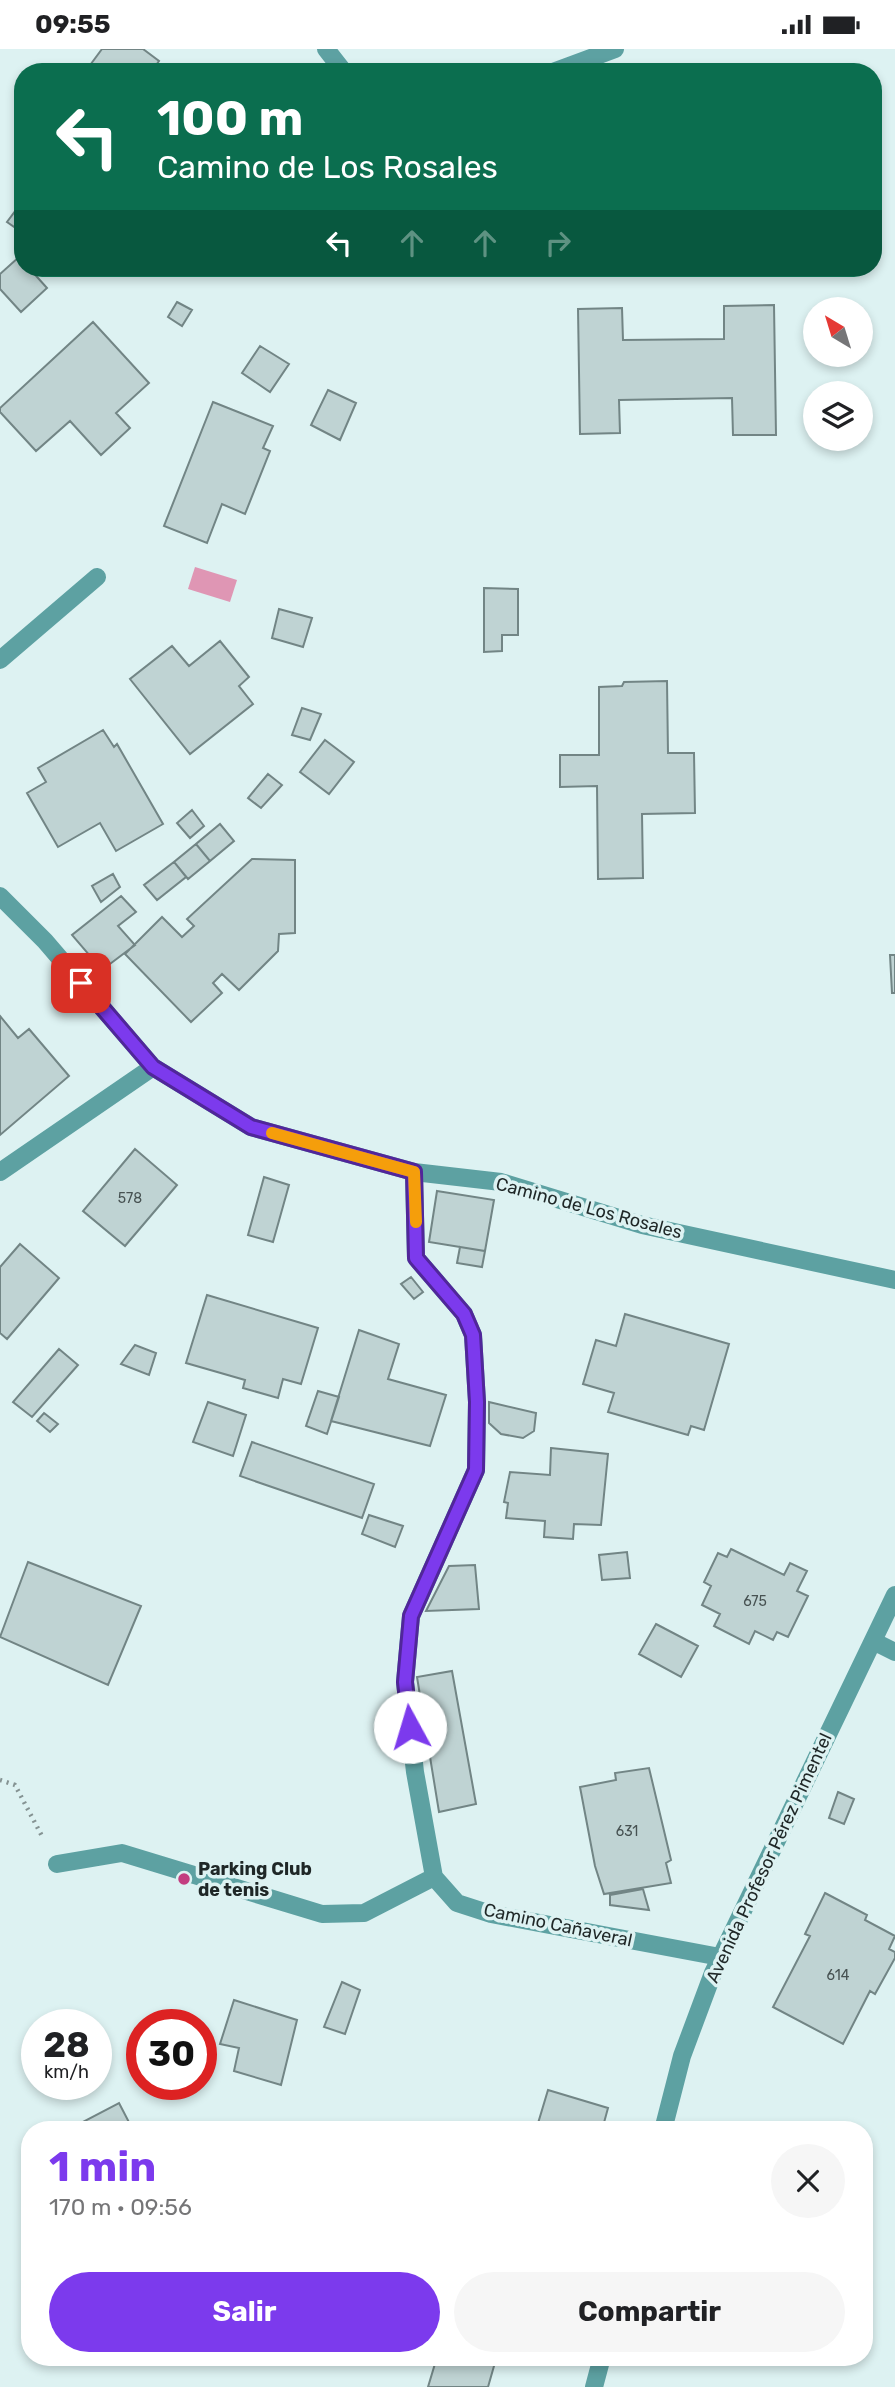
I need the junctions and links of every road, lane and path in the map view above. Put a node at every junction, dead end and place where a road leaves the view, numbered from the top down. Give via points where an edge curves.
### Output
1 (326, 49) edge
2 (615, 49) edge
3 (337, 63) edge
4 (577, 63) edge
5 (97, 577) dead end
6 (0, 660) edge
7 (0, 896) edge
8 (153, 1067) junction
9 (0, 1172) edge
10 (414, 1172) junction
11 (895, 1280) edge
12 (895, 1595) edge
13 (873, 1641) junction
14 (895, 1652) edge
15 (0, 1780) edge
16 (57, 1864) joint
17 (434, 1877) junction
18 (720, 1957) junction
19 (665, 2121) edge
20 (600, 2366) edge
21 (594, 2387) edge

1 - 3 street
2 - 4 street
5 - 6 street
7 - 8 street, Camino de Los Rosales via 45,941
8 - 9 street
8 - 10 street, Camino de Los Rosales via 251,1127
10 - 11 street, Camino de Los Rosales via 501,1182 642,1225
10 - 17 street via 416,1258 464,1314 473,1335 477,1402 476,1470 411,1616 405,1682
12 - 13 street, Avenida Profesor Pérez Pimentel
13 - 14 street
13 - 18 street, Avenida Profesor Pérez Pimentel
15 - 16 path via 15,1784
16 - 17 street via 122,1853 322,1914 364,1913
17 - 18 street, Camino Cañaveral via 457,1903 491,1914
18 - 19 street, Avenida Profesor Pérez Pimentel via 681,2056
20 - 21 street

